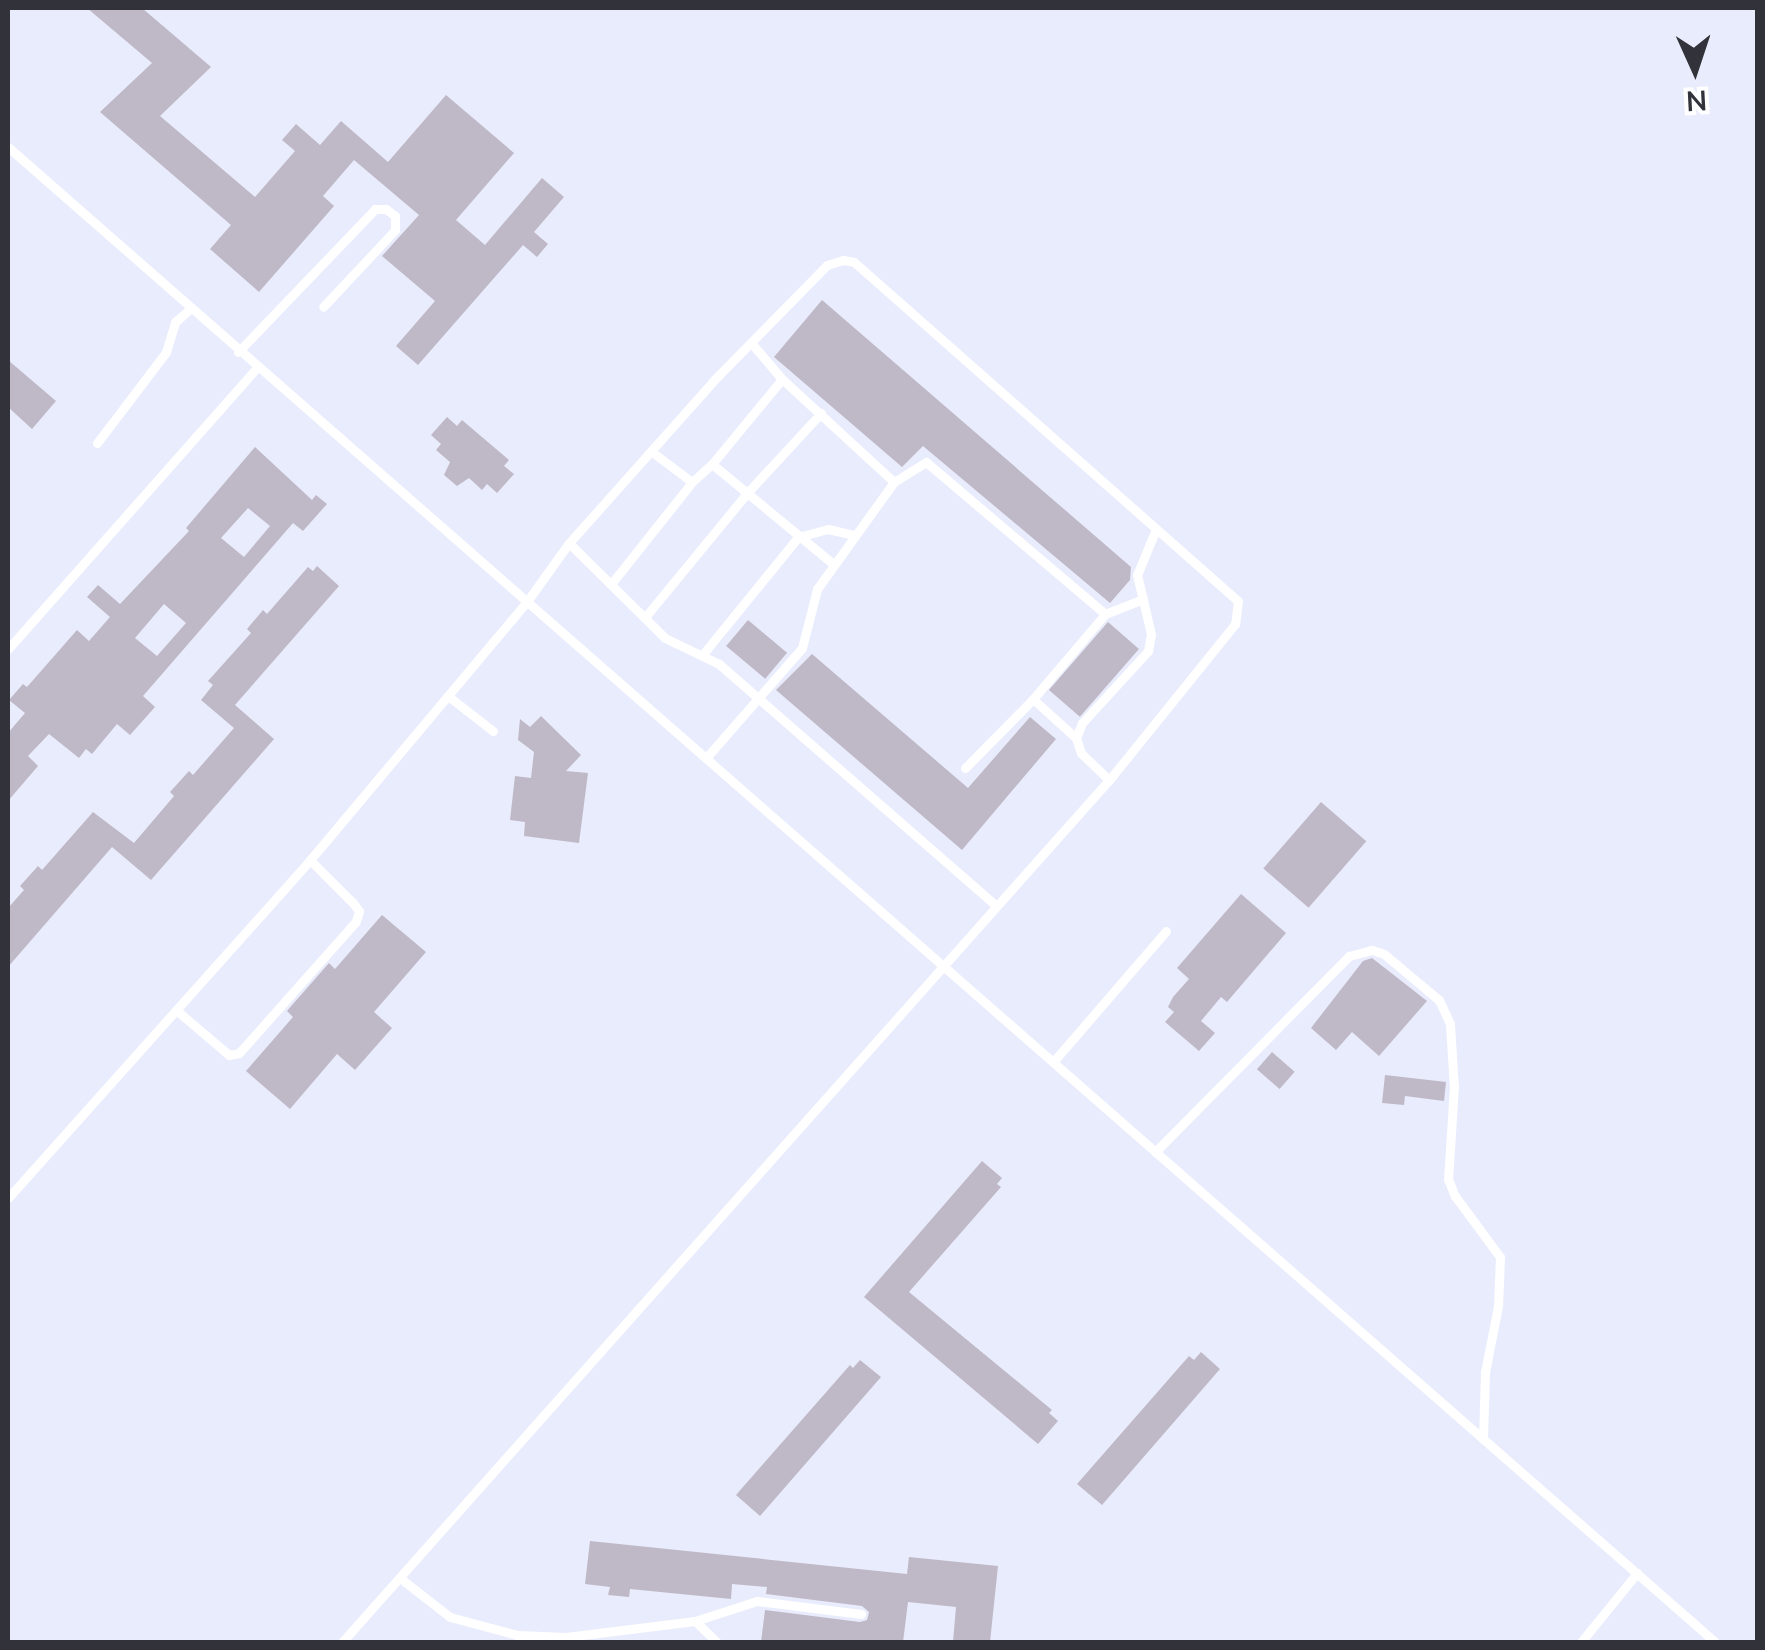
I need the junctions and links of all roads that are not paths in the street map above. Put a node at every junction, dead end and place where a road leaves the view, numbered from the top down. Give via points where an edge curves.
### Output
1 (8, 148) edge
2 (324, 307) dead end
3 (190, 309) junction
4 (753, 345) junction
5 (238, 352) junction
6 (257, 368) junction
7 (782, 379) junction
8 (821, 412) junction
9 (98, 442) dead end
10 (652, 452) junction
11 (712, 464) junction
12 (692, 482) junction
13 (894, 482) junction
14 (746, 493) junction
15 (1156, 530) junction
16 (854, 535) junction
17 (798, 536) junction
18 (569, 544) junction
19 (832, 563) junction
20 (612, 584) junction
21 (1143, 599) junction
22 (528, 600) junction
23 (1105, 614) junction
24 (646, 616) junction
25 (8, 649) edge
26 (703, 654) junction
27 (448, 696) junction
28 (758, 696) junction
29 (1033, 698) junction
30 (494, 731) dead end
31 (1076, 738) junction
32 (706, 758) junction
33 (966, 768) dead end
34 (1109, 780) junction
35 (310, 860) junction
36 (994, 904) junction
37 (1166, 931) dead end
38 (945, 964) junction
39 (176, 1010) junction
40 (1053, 1062) junction
41 (1155, 1152) junction
42 (8, 1198) edge
43 (1483, 1439) junction
44 (1636, 1574) junction
45 (400, 1578) junction
46 (861, 1614) dead end
47 (695, 1621) junction
48 (1588, 1634) junction
49 (352, 1638) edge
50 (342, 1642) edge
51 (717, 1642) edge
52 (1581, 1642) edge
53 (1599, 1642) edge
54 (1715, 1642) edge

1 - 3 lane
2 - 5 lane via 395,230 395,216 386,209 375,209
3 - 5 lane
3 - 9 lane
4 - 7 lane
4 - 10 lane
4 - 15 lane via 827,265 854,262
5 - 6 lane
6 - 22 lane
6 - 25 lane
7 - 8 lane
7 - 11 lane
8 - 13 lane
8 - 14 lane
10 - 12 lane
10 - 18 lane
11 - 12 lane
11 - 14 lane
12 - 20 lane
13 - 16 lane
13 - 23 lane via 926,462
14 - 17 lane
14 - 24 lane
15 - 21 lane via 1137,575
15 - 34 lane via 1227,588 1239,614
16 - 17 lane via 828,529
16 - 19 lane
17 - 19 lane
17 - 26 lane
18 - 20 lane
18 - 22 lane
19 - 28 lane via 817,589 802,648
20 - 24 lane
21 - 23 lane
21 - 31 lane via 1148,651
22 - 27 lane
22 - 32 lane
23 - 29 lane
24 - 26 lane via 665,638
26 - 28 lane
27 - 30 lane
27 - 35 lane
28 - 32 lane
28 - 36 lane
29 - 31 lane
29 - 33 lane
31 - 34 lane via 1081,753
32 - 38 lane
34 - 36 lane
35 - 39 lane
35 - 39 lane via 354,904 356,921 239,1053 229,1055
36 - 38 lane
37 - 40 lane
38 - 40 lane
38 - 45 lane
39 - 42 lane
40 - 41 lane
41 - 43 lane
41 - 43 lane via 1348,956 1384,954 1440,1000 1450,1024 1453,1071 1448,1180 1500,1257
43 - 44 lane
44 - 48 lane
44 - 54 lane
45 - 47 lane via 450,1617 517,1635 566,1637
45 - 49 lane
46 - 47 lane via 757,1601
47 - 51 lane
48 - 52 lane
48 - 53 lane
49 - 50 lane

